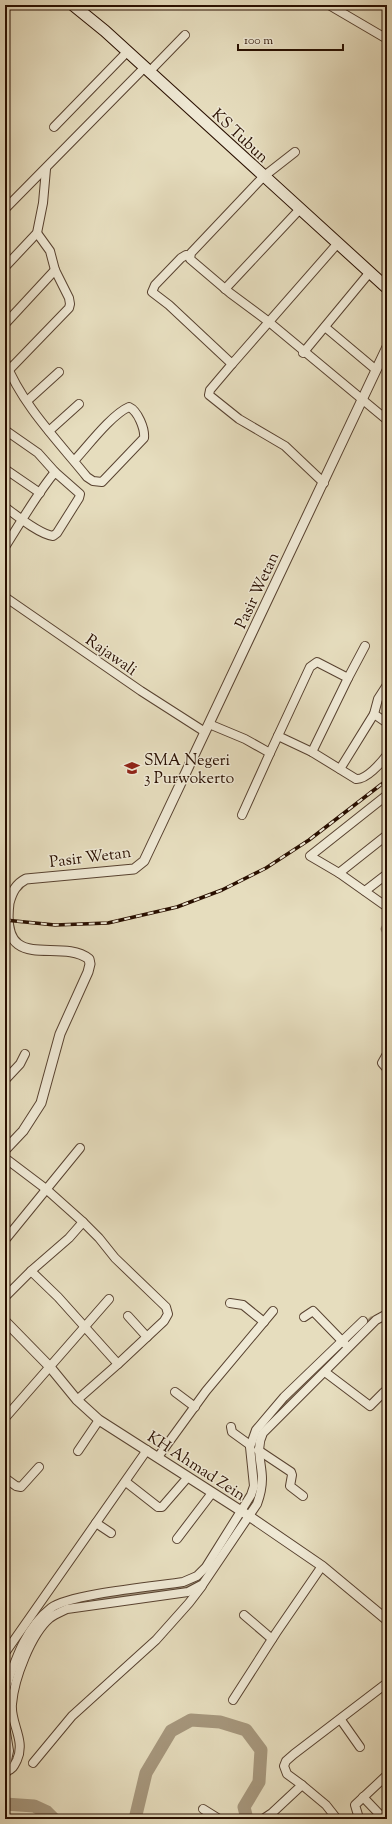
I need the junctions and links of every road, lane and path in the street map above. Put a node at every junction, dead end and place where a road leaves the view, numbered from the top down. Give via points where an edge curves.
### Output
1 (73, 5) edge
2 (330, 5) edge
3 (185, 35) dead end
4 (387, 40) edge
5 (127, 52) junction
6 (147, 70) junction
7 (54, 127) dead end
8 (295, 152) dead end
9 (46, 169) junction
10 (263, 177) junction
11 (5, 209) edge
12 (299, 210) junction
13 (37, 233) junction
14 (338, 243) junction
15 (190, 256) junction
16 (5, 267) edge
17 (55, 270) junction
18 (370, 272) junction
19 (387, 288) edge
20 (225, 289) junction
21 (269, 322) junction
22 (5, 324) edge
23 (325, 327) junction
24 (387, 347) edge
25 (303, 352) junction
26 (5, 361) edge
27 (232, 364) junction
28 (375, 369) junction
29 (8, 370) junction
30 (59, 372) dead end
31 (362, 400) junction
32 (27, 401) junction
33 (79, 404) dead end
34 (387, 420) edge
35 (5, 430) edge
36 (49, 431) junction
37 (74, 461) junction
38 (5, 469) edge
39 (55, 472) junction
40 (324, 482) junction
41 (40, 493) junction
42 (5, 507) edge
43 (23, 520) junction
44 (5, 547) edge
45 (5, 597) edge
46 (365, 646) dead end
47 (348, 678) junction
48 (387, 685) edge
49 (374, 714) junction
50 (387, 724) edge
51 (207, 728) junction
52 (278, 736) junction
53 (312, 752) junction
54 (270, 753) junction
55 (387, 755) edge
56 (340, 769) junction
57 (386, 799) edge
58 (242, 815) dead end
59 (387, 835) edge
60 (339, 873) junction
61 (387, 874) edge
62 (365, 891) junction
63 (387, 907) edge
64 (25, 1054) dead end
65 (387, 1054) edge
66 (387, 1069) edge
67 (5, 1080) edge
68 (80, 1148) dead end
69 (5, 1150) edge
70 (5, 1158) edge
71 (46, 1189) junction
72 (83, 1222) junction
73 (5, 1240) edge
74 (31, 1271) junction
75 (5, 1297) edge
76 (109, 1299) dead end
77 (230, 1303) dead end
78 (273, 1311) dead end
79 (387, 1314) edge
80 (128, 1316) dead end
81 (304, 1317) dead end
82 (363, 1321) dead end
83 (5, 1322) edge
84 (264, 1322) junction
85 (84, 1327) junction
86 (147, 1337) junction
87 (345, 1344) junction
88 (118, 1364) junction
89 (50, 1367) junction
90 (325, 1372) junction
91 (175, 1392) dead end
92 (384, 1392) dead end
93 (77, 1400) junction
94 (195, 1407) junction
95 (5, 1418) edge
96 (99, 1420) junction
97 (231, 1428) dead end
98 (250, 1445) junction
99 (147, 1450) junction
100 (258, 1450) junction
101 (78, 1452) dead end
102 (158, 1457) junction
103 (39, 1468) dead end
104 (188, 1477) junction
105 (5, 1478) edge
106 (126, 1482) junction
107 (212, 1493) junction
108 (303, 1496) dead end
109 (244, 1513) junction
110 (96, 1523) junction
111 (111, 1533) dead end
112 (231, 1535) junction
113 (177, 1539) dead end
114 (322, 1566) junction
115 (203, 1584) junction
116 (244, 1616) dead end
117 (387, 1620) edge
118 (31, 1638) junction
119 (272, 1639) junction
120 (5, 1653) edge
121 (18, 1661) junction
122 (387, 1684) edge
123 (5, 1690) edge
124 (232, 1700) dead end
125 (341, 1720) junction
126 (5, 1726) edge
127 (360, 1747) dead end
128 (33, 1763) dead end
129 (6, 1773) edge
130 (387, 1775) edge
131 (302, 1785) junction
132 (363, 1797) junction
133 (203, 1809) dead end
134 (387, 1817) edge
135 (219, 1819) edge
136 (262, 1819) edge
137 (337, 1819) edge
138 (357, 1819) edge

1 - 5 main road, KS Tubun
2 - 4 street
3 - 6 street
5 - 6 main road, KS Tubun
5 - 7 street
6 - 9 street
6 - 10 main road, KS Tubun
8 - 10 street
9 - 11 street
9 - 13 street
10 - 12 main road, KS Tubun
10 - 15 street
12 - 14 main road, KS Tubun
12 - 20 street
13 - 16 street
13 - 17 street via 50,251
14 - 18 main road, KS Tubun
14 - 21 street
15 - 20 street via 193,262
15 - 27 street via 181,258 152,292
17 - 22 street
17 - 29 street via 69,298 69,308
18 - 19 main road, KS Tubun
18 - 23 street
20 - 21 street
21 - 25 street
21 - 27 street
23 - 25 street
23 - 28 street
24 - 28 street, Pasir Wetan
25 - 31 street
26 - 29 street
27 - 40 street via 210,390 209,395 239,419 285,446
28 - 31 street, Pasir Wetan
29 - 32 street
30 - 32 street
31 - 34 street
31 - 40 street, Pasir Wetan
32 - 36 street
33 - 36 street
35 - 39 street via 38,454
36 - 37 street
37 - 37 street via 123,410 129,407 135,411 144,438 102,482 86,477
38 - 41 street
39 - 41 street
39 - 43 street via 80,496 57,533 53,536 47,535
40 - 51 street, Pasir Wetan
41 - 43 street
42 - 43 street
43 - 44 street
45 - 51 street, Rajawali via 141,691
46 - 47 street
47 - 52 street via 317,662 313,664
47 - 53 street
48 - 49 street via 378,699
49 - 50 street
49 - 56 street
51 - 54 street, Rajawali via 245,739
51 - 69 street, Pasir Wetan via 141,864 134,869 26,879 13,890 7,928 10,940 15,945 78,953 89,959 90,964 60,1034 41,1103 23,1131
52 - 53 street
52 - 54 street
53 - 56 street
54 - 58 street
55 - 56 street via 360,779
57 - 60 street via 310,856
59 - 60 street
60 - 62 street
61 - 62 street
62 - 63 street
64 - 67 street via 20,1064
65 - 66 street via 382,1063
68 - 71 street
70 - 71 street
71 - 72 street
71 - 73 street
72 - 74 street via 69,1238
72 - 86 street via 115,1258 166,1307 168,1314 164,1321
74 - 75 street
74 - 85 street
76 - 85 street
77 - 84 street via 243,1304
78 - 84 street
79 - 87 street
80 - 86 street
81 - 87 street via 313,1311
82 - 87 street
83 - 89 street, KH Ahmad Zein
84 - 94 street
85 - 88 street
85 - 89 street
86 - 88 street
87 - 90 street
87 - 98 street via 284,1397 259,1425
88 - 93 street
89 - 93 street, KH Ahmad Zein
89 - 95 street
90 - 92 street via 370,1406
90 - 100 street via 266,1429 260,1438
91 - 94 street
93 - 96 street, KH Ahmad Zein
94 - 102 street
96 - 99 street, KH Ahmad Zein
96 - 101 street
97 - 98 street via 232,1432
98 - 109 street via 254,1486
99 - 102 street, KH Ahmad Zein
99 - 106 street
100 - 108 street via 291,1472 290,1486
100 - 109 street via 262,1489 257,1504
102 - 104 street, KH Ahmad Zein
103 - 105 street via 21,1487
104 - 106 street via 162,1507 158,1507
104 - 107 street, KH Ahmad Zein
106 - 110 street
107 - 109 street, KH Ahmad Zein
107 - 113 street
109 - 112 street
109 - 114 street, KH Ahmad Zein
110 - 111 street
110 - 120 street
112 - 115 street
112 - 118 street via 202,1572 192,1579 59,1603 39,1620
114 - 117 street, KH Ahmad Zein
114 - 119 street
115 - 118 street via 188,1592 67,1610 50,1619
115 - 128 street via 156,1640 72,1716
116 - 119 street
118 - 121 street
119 - 124 street
120 - 121 street
121 - 123 street
121 - 129 street via 12,1704 20,1747 14,1767
122 - 125 street
125 - 127 street
125 - 131 street via 286,1761 284,1766 287,1774
126 - 129 street via 9,1751
130 - 132 street
131 - 136 street
131 - 137 street via 326,1805
132 - 134 street via 384,1819
132 - 138 street via 355,1805
133 - 135 street

